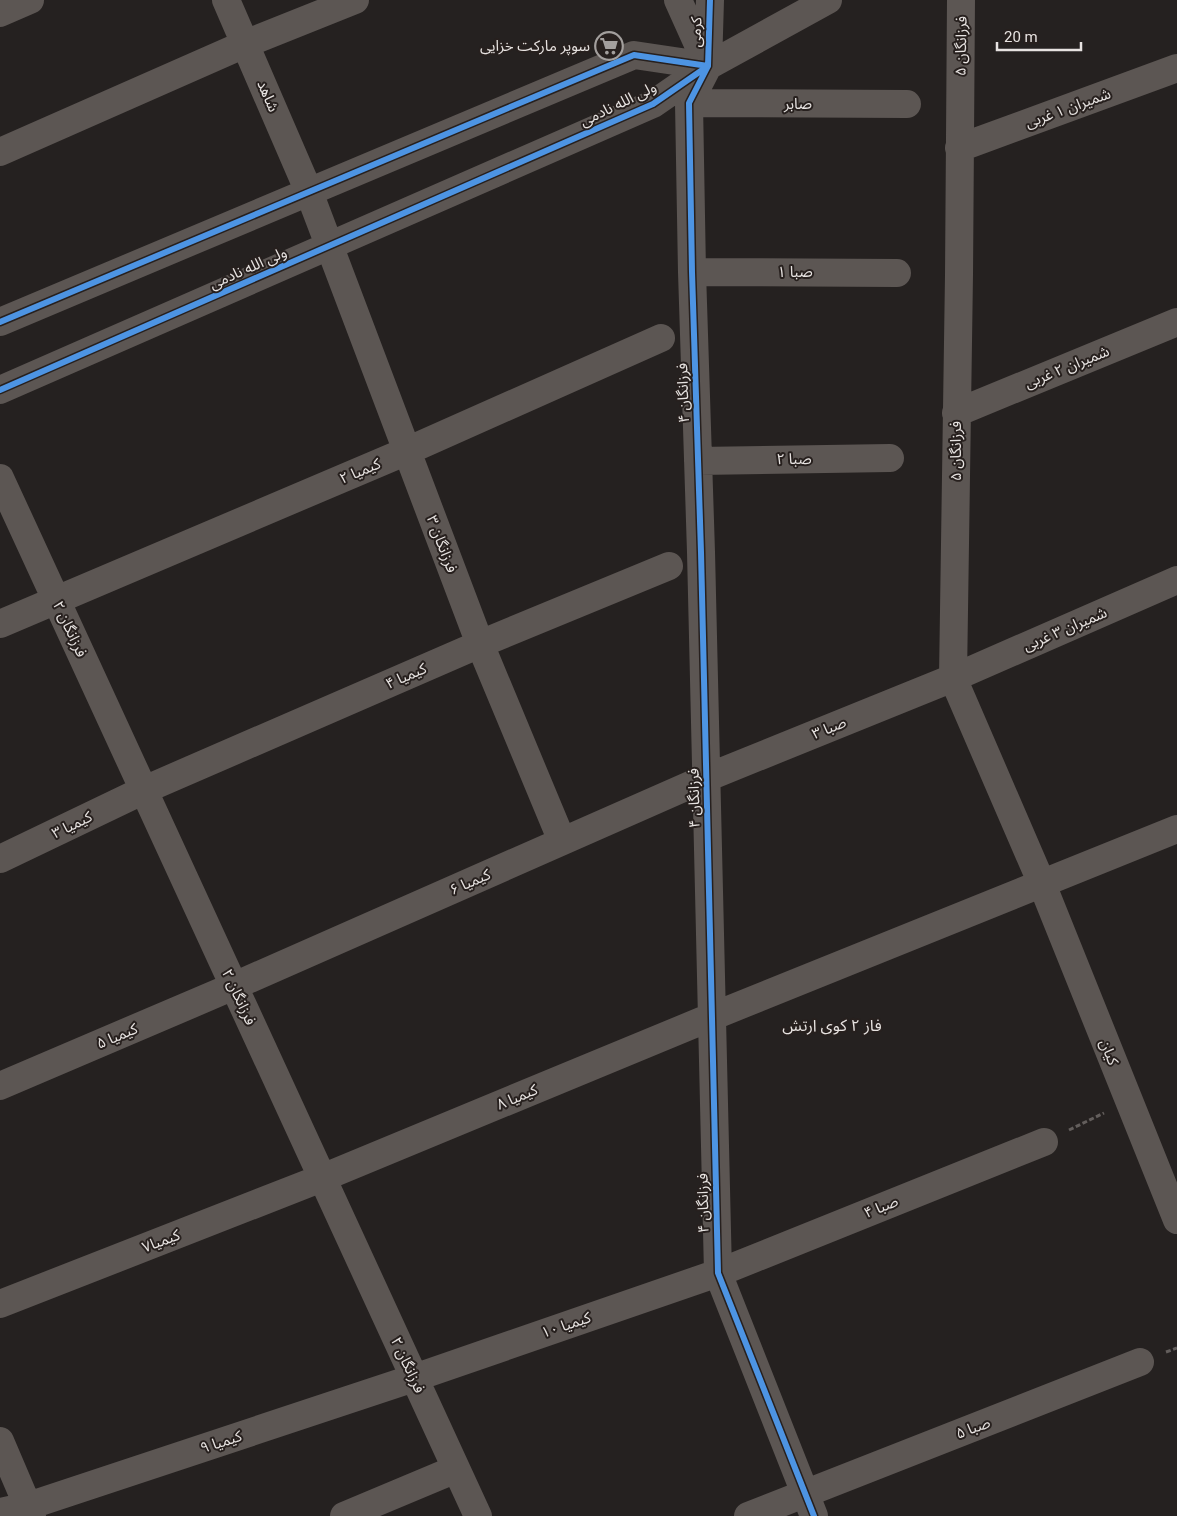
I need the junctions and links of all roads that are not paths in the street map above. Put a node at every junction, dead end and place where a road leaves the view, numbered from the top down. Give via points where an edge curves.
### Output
1 (30, 0) edge
2 (226, 0) edge
3 (355, 0) edge
4 (678, 0) edge
5 (710, 0) edge
6 (828, 0) edge
7 (961, 0) edge
8 (0, 13) edge
9 (245, 44) junction
10 (708, 66) junction
11 (1177, 68) edge
12 (689, 103) junction
13 (907, 104) dead end
14 (959, 148) junction
15 (0, 152) edge
16 (309, 192) junction
17 (330, 246) junction
18 (692, 272) junction
19 (897, 273) dead end
20 (0, 322) edge
21 (1177, 322) edge
22 (661, 338) dead end
23 (0, 390) edge
24 (956, 413) junction
25 (407, 451) junction
26 (890, 458) dead end
27 (698, 461) junction
28 (0, 478) edge
29 (670, 566) dead end
30 (1177, 580) edge
31 (56, 601) junction
32 (0, 624) edge
33 (480, 644) junction
34 (953, 678) junction
35 (706, 778) junction
36 (144, 790) junction
37 (1177, 829) edge
38 (562, 841) junction
39 (0, 859) edge
40 (1042, 884) junction
41 (234, 986) junction
42 (711, 1017) junction
43 (0, 1086) edge
44 (1044, 1142) road end
45 (322, 1178) junction
46 (1177, 1220) edge
47 (718, 1273) junction
48 (0, 1304) edge
49 (1140, 1362) dead end
50 (414, 1378) junction
51 (0, 1442) edge
52 (456, 1469) junction
53 (810, 1505) edge
54 (30, 1511) edge
55 (0, 1512) edge
56 (344, 1516) edge
57 (478, 1516) edge
58 (748, 1516) edge

1 - 8 street
2 - 9 street, شاهد
3 - 9 street
4 - 10 street
5 - 10 street, کرمی
6 - 10 street, ولی الله نادمی
7 - 14 street, فرزانگان ۵
9 - 15 street
9 - 16 street, شاهد
10 - 12 street, فرزانگان ۴
10 - 16 street, ولی الله نادمی via 634,56
10 - 17 street, ولی الله نادمی via 654,104
11 - 14 street, شمیران ۱ غربی
12 - 13 street, صابر
12 - 18 street, فرزانگان ۴
14 - 24 street, فرزانگان ۵
16 - 17 street, شاهد
16 - 20 street, ولی الله نادمی
17 - 23 street, ولی الله نادمی
17 - 25 street, فرزانگان ۳
18 - 19 street, صبا ۱
18 - 27 street, فرزانگان ۴
21 - 24 street, شمیران ۲ غربی
22 - 25 street, کیمیا ۲
24 - 34 street, فرزانگان ۵
25 - 31 street, کیمیا ۲
25 - 33 street, فرزانگان ۳
26 - 27 street, صبا ۲
27 - 35 street, فرزانگان ۴
28 - 31 street, فرزانگان ۲
29 - 33 street, کیمیا ۴
30 - 34 street, شمیران ۳ غربی
31 - 32 street, کیمیا ۲
31 - 36 street, فرزانگان ۲
33 - 36 street, کیمیا ۴
33 - 38 street, فرزانگان ۳
34 - 35 street, صبا ۳
34 - 40 street, فرزانگان ۵
35 - 38 street, کیمیا ۶
35 - 42 street, فرزانگان ۴
36 - 39 street, کیمیا ۳
36 - 41 street, فرزانگان ۲
37 - 40 street, کیمیا ۸
38 - 41 street, کیمیا ۶
40 - 42 street, کیمیا ۸
40 - 46 street, کیان
41 - 43 street, کیمیا ۵
41 - 45 street, فرزانگان ۲
42 - 45 street, کیمیا ۸
42 - 47 street, فرزانگان ۴
44 - 47 street, صبا ۴
45 - 48 street, کیمیا۷
45 - 50 street, فرزانگان ۲
47 - 50 street, کیمیا ۱۰
47 - 53 street, فرزانگان ۴
49 - 53 street, صبا ۵
50 - 52 street, فرزانگان ۲
50 - 54 street, کیمیا ۹
51 - 54 street
52 - 56 street
52 - 57 street, فرزانگان ۲
53 - 58 street, صبا ۵
54 - 55 street, کیمیا ۹

